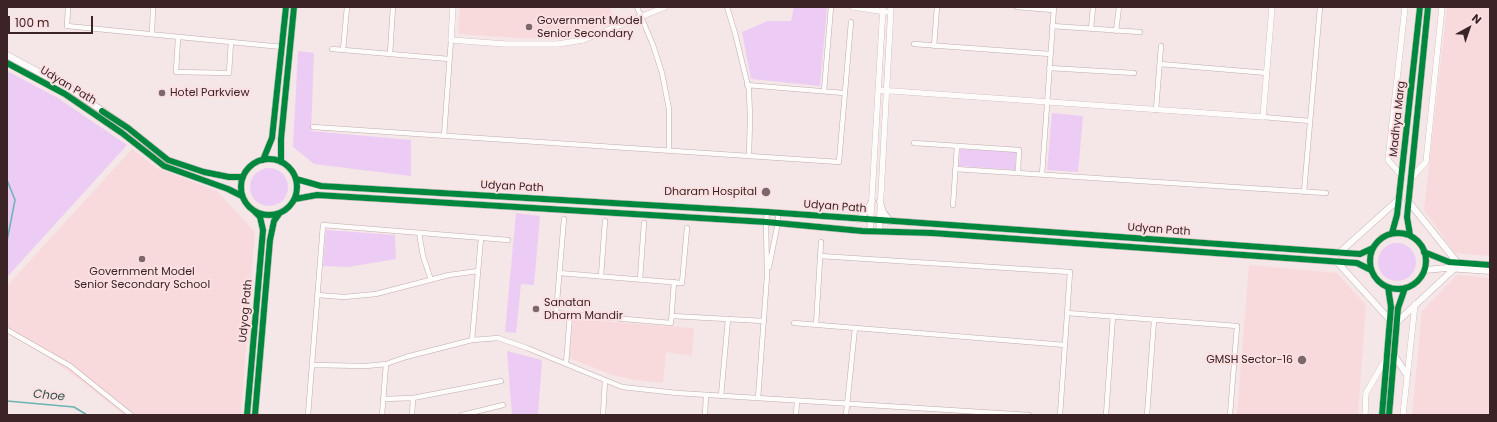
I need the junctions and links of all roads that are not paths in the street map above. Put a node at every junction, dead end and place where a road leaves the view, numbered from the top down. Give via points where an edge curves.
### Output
1 (68, 7) edge
2 (154, 7) edge
3 (286, 7) edge
4 (294, 7) edge
5 (347, 7) edge
6 (393, 7) edge
7 (453, 7) edge
8 (637, 7) edge
9 (665, 7) edge
10 (727, 7) edge
11 (831, 7) edge
12 (853, 7) edge
13 (937, 7) edge
14 (1017, 7) edge
15 (1093, 7) edge
16 (1119, 7) edge
17 (1272, 7) edge
18 (1320, 7) edge
19 (1405, 7) edge
20 (1420, 7) edge
21 (1428, 7) edge
22 (1442, 7) edge
23 (883, 9) edge
24 (1054, 9) edge
25 (891, 10) edge
26 (641, 17) junction
27 (851, 22) dead end
28 (1052, 26) junction
29 (1091, 29) junction
30 (1116, 30) junction
31 (1140, 32) dead end
32 (152, 34) junction
33 (178, 38) junction
34 (451, 40) junction
35 (231, 42) junction
36 (914, 44) dead end
37 (934, 46) junction
38 (1161, 46) dead end
39 (282, 47) junction
40 (332, 49) dead end
41 (344, 50) junction
42 (390, 54) junction
43 (1050, 54) junction
44 (7, 55) edge
45 (449, 60) junction
46 (7, 63) edge
47 (1160, 64) junction
48 (1049, 68) junction
49 (1134, 73) dead end
50 (1267, 73) junction
51 (747, 85) junction
52 (878, 90) junction
53 (824, 91) junction
54 (886, 91) junction
55 (844, 93) junction
56 (1047, 102) junction
57 (1156, 110) junction
58 (1263, 117) junction
59 (1310, 121) junction
60 (313, 127) dead end
61 (444, 136) junction
62 (914, 143) dead end
63 (957, 146) junction
64 (669, 151) junction
65 (748, 156) junction
66 (263, 160) junction
67 (281, 162) junction
68 (955, 169) junction
69 (1018, 173) junction
70 (1042, 175) junction
71 (1402, 176) junction
72 (243, 177) junction
73 (1411, 178) junction
74 (296, 179) junction
75 (1304, 192) junction
76 (1326, 193) dead end
77 (242, 196) junction
78 (294, 199) junction
79 (1399, 199) junction
80 (872, 201) junction
81 (1408, 201) junction
82 (880, 202) junction
83 (953, 205) dead end
84 (255, 212) junction
85 (767, 212) junction
86 (778, 213) junction
87 (279, 214) junction
88 (564, 219) dead end
89 (858, 219) junction
90 (871, 220) junction
91 (879, 220) junction
92 (605, 221) dead end
93 (890, 221) junction
94 (766, 222) junction
95 (778, 222) junction
96 (644, 223) dead end
97 (687, 228) dead end
98 (870, 231) junction
99 (879, 231) junction
100 (419, 233) junction
101 (1392, 233) junction
102 (1410, 235) junction
103 (481, 238) junction
104 (508, 240) dead end
105 (821, 242) dead end
106 (1373, 248) junction
107 (1424, 252) junction
108 (1339, 253) junction
109 (820, 256) junction
110 (1337, 262) junction
111 (1457, 262) junction
112 (1490, 265) edge
113 (1454, 269) junction
114 (1371, 270) junction
115 (1425, 270) junction
116 (478, 271) junction
117 (1490, 271) edge
118 (559, 273) junction
119 (601, 276) junction
120 (767, 276) junction
121 (640, 279) junction
122 (431, 280) junction
123 (674, 282) junction
124 (1388, 287) junction
125 (1405, 288) junction
126 (317, 295) junction
127 (1415, 304) junction
128 (1067, 313) junction
129 (570, 314) junction
130 (672, 316) junction
131 (1113, 316) junction
132 (728, 319) junction
133 (1154, 320) junction
134 (1390, 320) junction
135 (764, 321) junction
136 (1397, 322) junction
137 (794, 323) dead end
138 (816, 325) junction
139 (855, 328) junction
140 (7, 330) edge
141 (472, 340) junction
142 (1065, 344) junction
143 (1394, 355) junction
144 (1386, 357) junction
145 (386, 364) junction
146 (566, 364) junction
147 (312, 365) junction
148 (1407, 375) junction
149 (605, 380) junction
150 (501, 381) dead end
151 (706, 395) junction
152 (721, 396) junction
153 (414, 398) junction
154 (758, 398) junction
155 (383, 399) junction
156 (797, 401) junction
157 (847, 404) junction
158 (503, 405) dead end
159 (480, 413) edge
160 (131, 415) edge
161 (247, 415) edge
162 (256, 415) edge
163 (308, 415) edge
164 (382, 415) edge
165 (412, 415) edge
166 (462, 415) edge
167 (603, 415) edge
168 (705, 415) edge
169 (796, 415) edge
170 (846, 415) edge
171 (1029, 415) edge
172 (1060, 415) edge
173 (1106, 415) edge
174 (1146, 415) edge
175 (1230, 415) edge
176 (1365, 415) edge
177 (1382, 415) edge
178 (1389, 415) edge
179 (1403, 415) edge

1 - 32 street via 67,26
2 - 32 street
3 - 39 main road
4 - 67 main road via 280,139
5 - 41 street
6 - 42 street
7 - 34 street
8 - 26 street
9 - 26 street
10 - 51 street
11 - 53 street
12 - 23 street
13 - 37 street
14 - 24 street
15 - 29 street
16 - 30 street
17 - 50 street
18 - 59 street
19 - 71 street via 1388,160
20 - 71 main road, Madhya Marg
21 - 73 main road, Madhya Marg
22 - 73 street via 1426,162
23 - 25 street
23 - 52 street
24 - 28 street
25 - 54 street
26 - 34 street via 583,40 558,44
26 - 64 street via 654,45 662,73 669,109
27 - 55 street
28 - 29 street
28 - 43 street
29 - 30 street
30 - 31 street
32 - 33 street
33 - 35 street
33 - 35 street via 176,72 229,74
34 - 45 street
35 - 39 street
36 - 37 street
37 - 43 street
38 - 47 street
39 - 66 main road via 272,138
40 - 41 street
41 - 42 street
42 - 45 street
43 - 48 street
44 - 72 main road, Udyan Path via 70,89 128,128 168,160 204,172
45 - 61 street
46 - 77 main road, Udyan Path via 65,94 164,166
47 - 50 street
47 - 57 street
48 - 49 street
48 - 56 street
50 - 58 street
51 - 53 street
51 - 65 street via 750,118
52 - 54 street
52 - 80 street
53 - 55 street
54 - 56 street
54 - 82 street
55 - 65 street via 839,162
56 - 57 street
56 - 70 street
57 - 58 street
58 - 59 street
59 - 75 street
60 - 61 street
61 - 64 street
62 - 63 street
63 - 68 street
63 - 69 street via 1019,150
64 - 65 street
66 - 67 main road
66 - 72 main road via 251,166
67 - 74 main road
68 - 69 street
68 - 83 street
69 - 70 street
70 - 75 street
71 - 79 main road, Madhya Marg
72 - 77 main road
73 - 81 main road, Madhya Marg
74 - 78 main road
74 - 85 main road, Udyan Path via 321,186
75 - 76 street
77 - 84 main road
78 - 87 main road via 290,206
78 - 94 main road, Udyan Path via 317,195
79 - 101 main road, Madhya Marg
79 - 108 main road
80 - 89 main road via 867,211
80 - 90 street
81 - 102 main road, Madhya Marg
81 - 111 main road
82 - 91 street
82 - 93 main road via 883,212
84 - 87 main road
84 - 161 main road, Udyog Path via 260,217 263,230
85 - 86 main road, Udyan Path
85 - 94 street
86 - 89 main road, Udyan Path
86 - 95 street
87 - 162 main road, Udyog Path via 274,221 270,240
88 - 118 street
89 - 90 main road, Udyan Path
90 - 91 main road, Udyan Path
90 - 98 street
91 - 93 main road, Udyan Path
91 - 99 street
92 - 119 street
93 - 108 main road, Udyan Path
94 - 95 main road, Udyan Path
94 - 120 street
95 - 98 main road, Udyan Path
95 - 120 street
96 - 121 street
97 - 123 street via 682,283
98 - 99 main road, Udyan Path
99 - 110 main road, Udyan Path
100 - 103 street
100 - 122 street
100 - 126 street via 323,225
101 - 102 main road
101 - 106 main road via 1384,236
102 - 107 main road via 1418,241
103 - 104 street
103 - 116 street
105 - 109 street
106 - 108 main road, Udyan Path via 1360,254
106 - 114 main road
107 - 111 main road via 1449,262
107 - 115 main road
109 - 128 street via 1070,272
109 - 138 street
110 - 114 main road, Udyan Path via 1357,263
110 - 134 main road
111 - 112 main road
113 - 115 main road
113 - 117 main road
113 - 127 main road
114 - 124 main road via 1378,281
115 - 125 main road via 1415,283
116 - 122 street
116 - 141 street
118 - 119 street
118 - 129 street via 556,314
119 - 121 street
120 - 135 street
121 - 123 street
122 - 126 street via 376,294 344,297
123 - 130 street
124 - 125 main road
124 - 134 main road
125 - 136 main road via 1398,308
126 - 147 street
127 - 136 main road
127 - 148 street
128 - 131 street
128 - 142 street
129 - 130 street via 671,323
129 - 146 street
130 - 132 street
131 - 133 street
131 - 173 street
132 - 135 street
132 - 152 street
133 - 174 street
133 - 175 street via 1237,326
134 - 144 main road
135 - 154 street
136 - 143 main road
137 - 138 street
138 - 139 street
139 - 142 street
139 - 157 street
140 - 160 street via 70,366
141 - 145 street
141 - 146 street via 498,338
142 - 172 street
143 - 148 main road
143 - 178 main road
144 - 176 street via 1366,393
144 - 177 main road
145 - 147 street
145 - 155 street
146 - 149 street
147 - 163 street
148 - 179 street
149 - 151 street via 622,387
149 - 167 street
150 - 153 street
151 - 152 street
151 - 168 street
152 - 154 street
153 - 155 street
153 - 165 street
154 - 156 street
155 - 164 street
156 - 157 street
156 - 169 street
157 - 170 street
157 - 171 street
158 - 159 street
159 - 166 street

